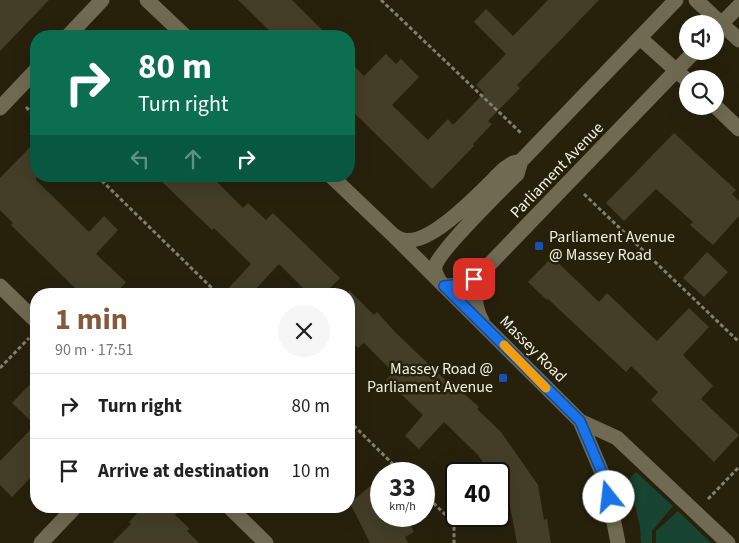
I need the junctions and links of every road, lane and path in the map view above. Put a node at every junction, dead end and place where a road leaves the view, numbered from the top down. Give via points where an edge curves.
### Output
1 (102, 0) edge
2 (147, 0) edge
3 (381, 0) edge
4 (676, 0) edge
5 (696, 0) edge
6 (739, 6) edge
7 (708, 15) edge
8 (724, 21) edge
9 (74, 30) edge
10 (179, 30) edge
11 (724, 31) edge
12 (640, 38) junction
13 (739, 40) edge
14 (686, 60) edge
15 (676, 70) junction
16 (679, 73) edge
17 (30, 76) edge
18 (0, 108) edge
19 (724, 115) edge
20 (739, 129) edge
21 (535, 146) junction
22 (521, 161) junction
23 (570, 181) junction
24 (103, 182) edge
25 (337, 182) edge
26 (392, 234) junction
27 (484, 270) junction
28 (442, 284) junction
29 (0, 286) edge
30 (212, 288) edge
31 (30, 315) edge
32 (484, 325) junction
33 (30, 336) dead end
34 (739, 342) edge
35 (0, 368) edge
36 (580, 421) junction
37 (355, 427) edge
38 (391, 462) edge
39 (739, 467) edge
40 (435, 505) edge
41 (696, 512) junction
42 (69, 513) edge
43 (235, 513) edge
44 (41, 543) edge
45 (266, 543) edge
46 (454, 543) edge
47 (618, 543) edge
48 (728, 543) edge

1 - 9 street
2 - 10 street
3 - 21 path
4 - 12 street, Parliament Avenue
5 - 7 street
6 - 8 street
11 - 13 street
12 - 15 street
12 - 21 street, Parliament Avenue
14 - 15 street, Parliament Avenue
15 - 16 street
15 - 23 street, Parliament Avenue
17 - 18 street
19 - 20 street
21 - 22 street, Parliament Avenue
22 - 26 street, Parliament Avenue via 504,169 454,218 427,235 405,241
22 - 28 street, Parliament Avenue via 517,174 438,260 435,267
23 - 27 street, Parliament Avenue
23 - 34 path
24 - 30 path
25 - 26 street, Massey Road
26 - 28 street, Massey Road
27 - 28 street via 463,284
27 - 32 street, Parliament Avenue via 475,298 477,312
28 - 32 street, Massey Road
29 - 31 street
32 - 36 street, Massey Road
33 - 35 path
36 - 41 street, Massey Road via 618,438
36 - 47 street, Massey Road via 606,482
37 - 38 path
39 - 41 path
40 - 46 path via 454,523
41 - 48 street, Massey Road
42 - 44 street
43 - 45 street

